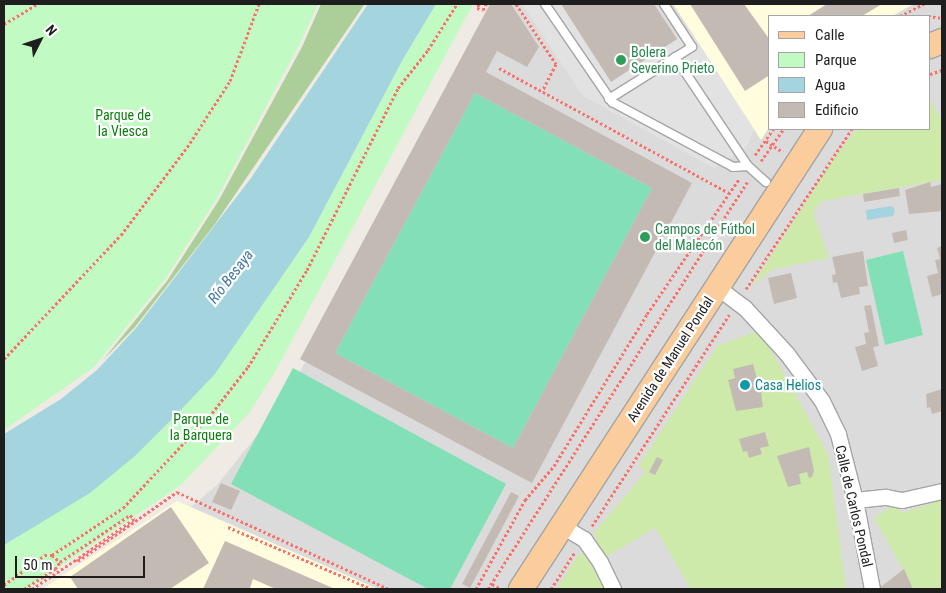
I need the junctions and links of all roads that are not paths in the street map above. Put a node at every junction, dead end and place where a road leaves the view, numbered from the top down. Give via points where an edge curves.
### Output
1 (545, 4) edge
2 (664, 4) edge
3 (675, 57) junction
4 (609, 99) junction
5 (800, 130) edge
6 (819, 130) edge
7 (748, 166) junction
8 (761, 177) junction
9 (717, 287) junction
10 (942, 491) edge
11 (855, 500) junction
12 (562, 526) junction
13 (499, 586) edge
14 (521, 589) edge
15 (613, 589) edge
16 (872, 589) edge

1 - 4 lane
2 - 3 lane via 692,46
3 - 4 lane
3 - 7 lane
4 - 7 lane via 625,111 733,167
5 - 8 main road, Avenida de Manuel Pondal
6 - 9 main road, Avenida de Manuel Pondal
7 - 8 lane
8 - 13 main road, Avenida de Manuel Pondal
9 - 11 street, Calle de Carlos Pondal via 737,302 795,363 822,401 838,434
9 - 12 main road, Avenida de Manuel Pondal
10 - 11 street via 902,500 886,497
11 - 16 street, Calle de Carlos Pondal
12 - 14 main road, Avenida de Manuel Pondal
12 - 15 street via 584,539

